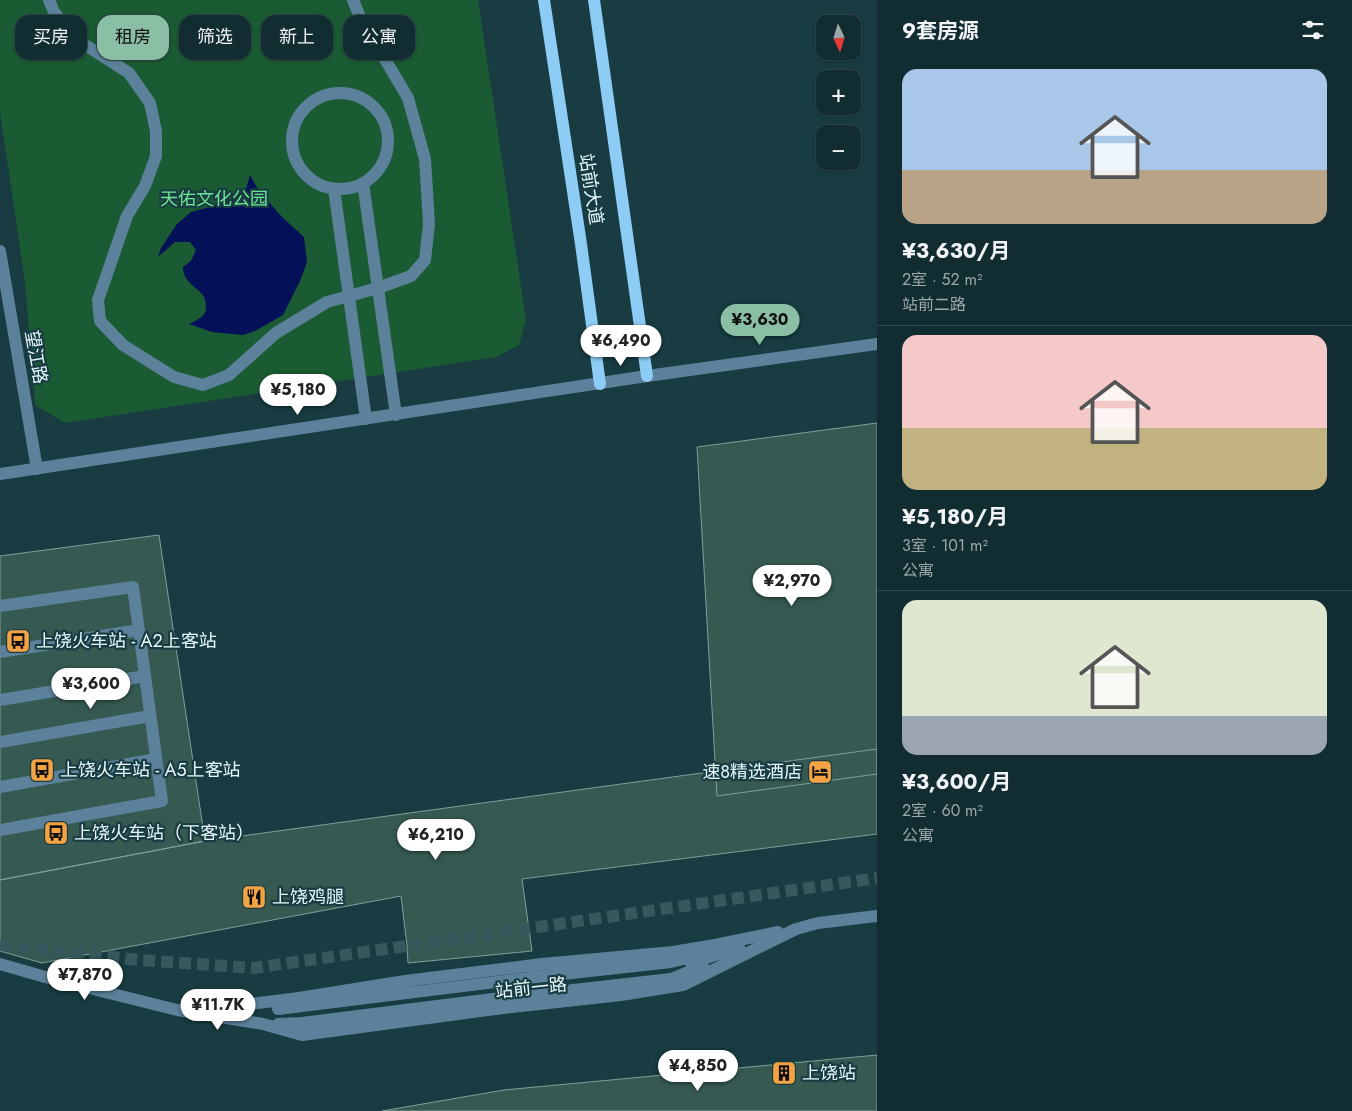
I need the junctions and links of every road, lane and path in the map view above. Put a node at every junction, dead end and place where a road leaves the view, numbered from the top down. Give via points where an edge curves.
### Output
1 (49, 0) edge
2 (353, 0) edge
3 (544, 0) edge
4 (594, 0) edge
5 (363, 183) junction
6 (334, 189) junction
7 (0, 251) edge
8 (378, 288) junction
9 (350, 296) junction
10 (877, 344) edge
11 (647, 376) junction
12 (600, 384) junction
13 (396, 415) junction
14 (366, 420) junction
15 (37, 469) junction
16 (0, 474) edge
17 (0, 606) edge
18 (138, 630) junction
19 (0, 652) edge
20 (145, 676) junction
21 (0, 700) edge
22 (150, 716) junction
23 (0, 742) edge
24 (156, 759) junction
25 (0, 787) edge
26 (0, 830) edge
27 (877, 916) edge
28 (796, 929) junction
29 (0, 964) edge
30 (183, 1011) junction
31 (212, 1016) junction
32 (238, 1020) junction

1 - 9 street via 54,12 76,39 129,73 150,103 156,131 156,156 145,186 126,216 98,300 100,321 123,345 174,377 203,385 229,375 276,333 327,302
2 - 8 street via 408,98 425,159 429,224 425,260 412,276
3 - 12 main road, 站前大道
4 - 11 main road, 站前大道
5 - 6 street
5 - 6 street via 378,171 386,157 386,126 367,101 337,93 322,96 298,117 292,147 306,175
5 - 8 street
6 - 9 street
7 - 15 street, 望江路
8 - 9 street
8 - 13 street
9 - 14 street
10 - 11 street
11 - 12 street
12 - 13 street
13 - 14 street
14 - 15 street
15 - 16 street
17 - 18 street via 133,587
18 - 19 street
18 - 20 street
20 - 21 street
20 - 22 street
22 - 23 street
22 - 24 street
24 - 25 street
24 - 26 street via 162,802
27 - 28 street, 站前一路 via 818,922
28 - 30 street via 673,952 542,964
28 - 31 street via 672,962
28 - 32 street via 669,971 534,983
28 - 32 street, 站前一路 via 683,985 302,1035
29 - 30 street, 站前一路
30 - 31 street, 站前一路
31 - 32 street, 站前一路

